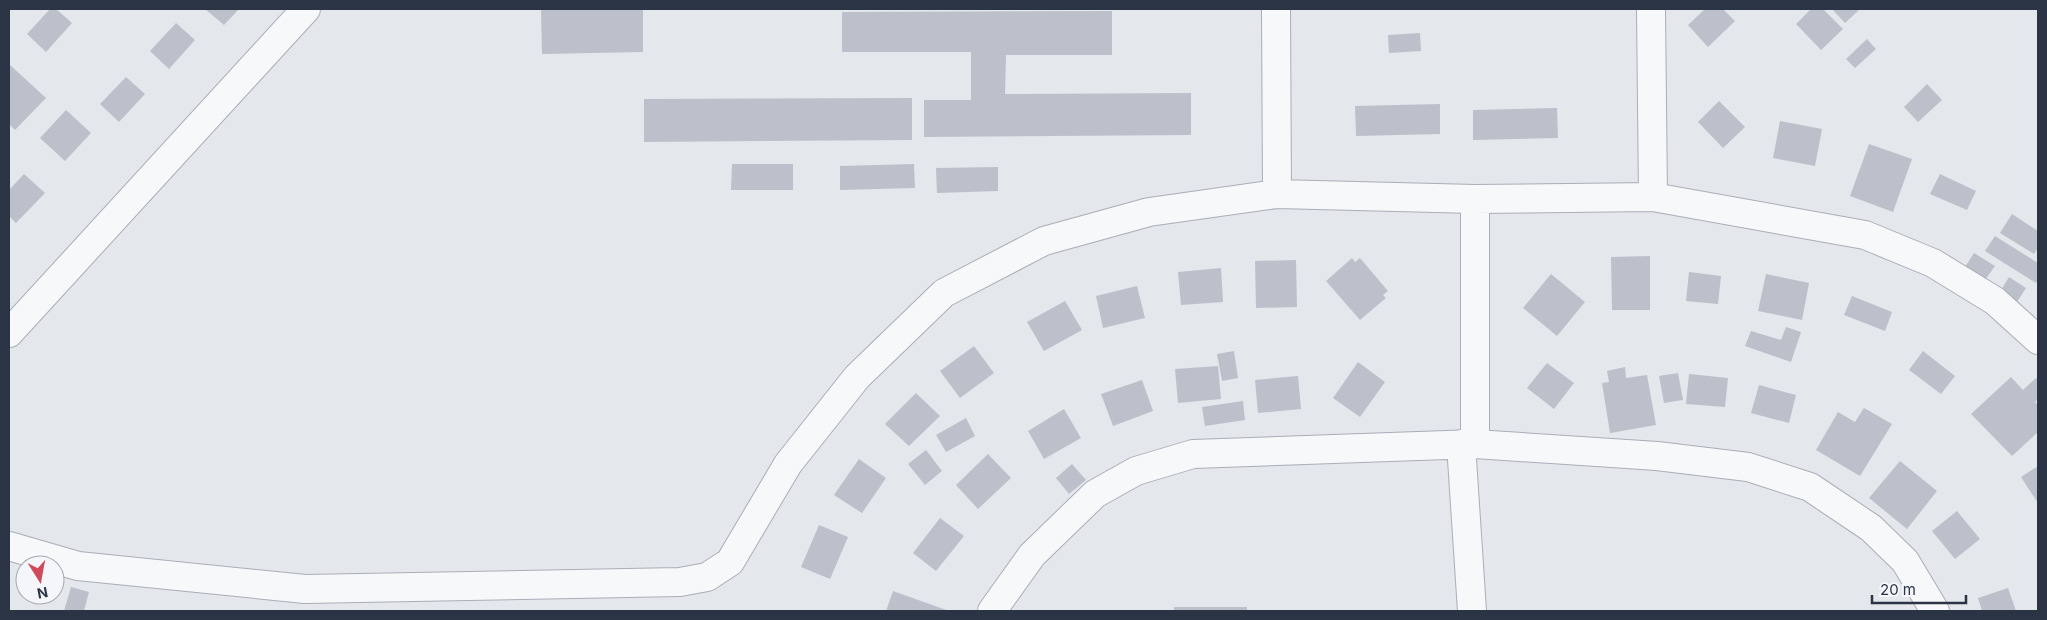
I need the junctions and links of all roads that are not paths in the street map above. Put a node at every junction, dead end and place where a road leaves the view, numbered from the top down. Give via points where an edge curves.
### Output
1 (306, 9) edge
2 (1276, 9) edge
3 (1651, 9) edge
4 (1277, 194) junction
5 (1653, 197) junction
6 (1476, 198) junction
7 (9, 333) edge
8 (2038, 340) edge
9 (1468, 444) junction
10 (9, 546) edge
11 (305, 600) edge
12 (992, 611) edge
13 (1472, 611) edge
14 (1935, 611) edge

1 - 7 street
2 - 4 street
3 - 5 street
4 - 6 street
4 - 11 street via 1149,212 1044,241 944,294 857,376 788,464 730,562 707,577 680,582
5 - 6 street
5 - 8 street via 1865,235 1933,263 1995,301
6 - 9 street
9 - 12 street via 1193,454 1136,471 1094,494 1032,555
9 - 13 street
9 - 14 street via 1657,456 1748,467 1810,487 1871,528 1905,562
10 - 11 street via 78,566

